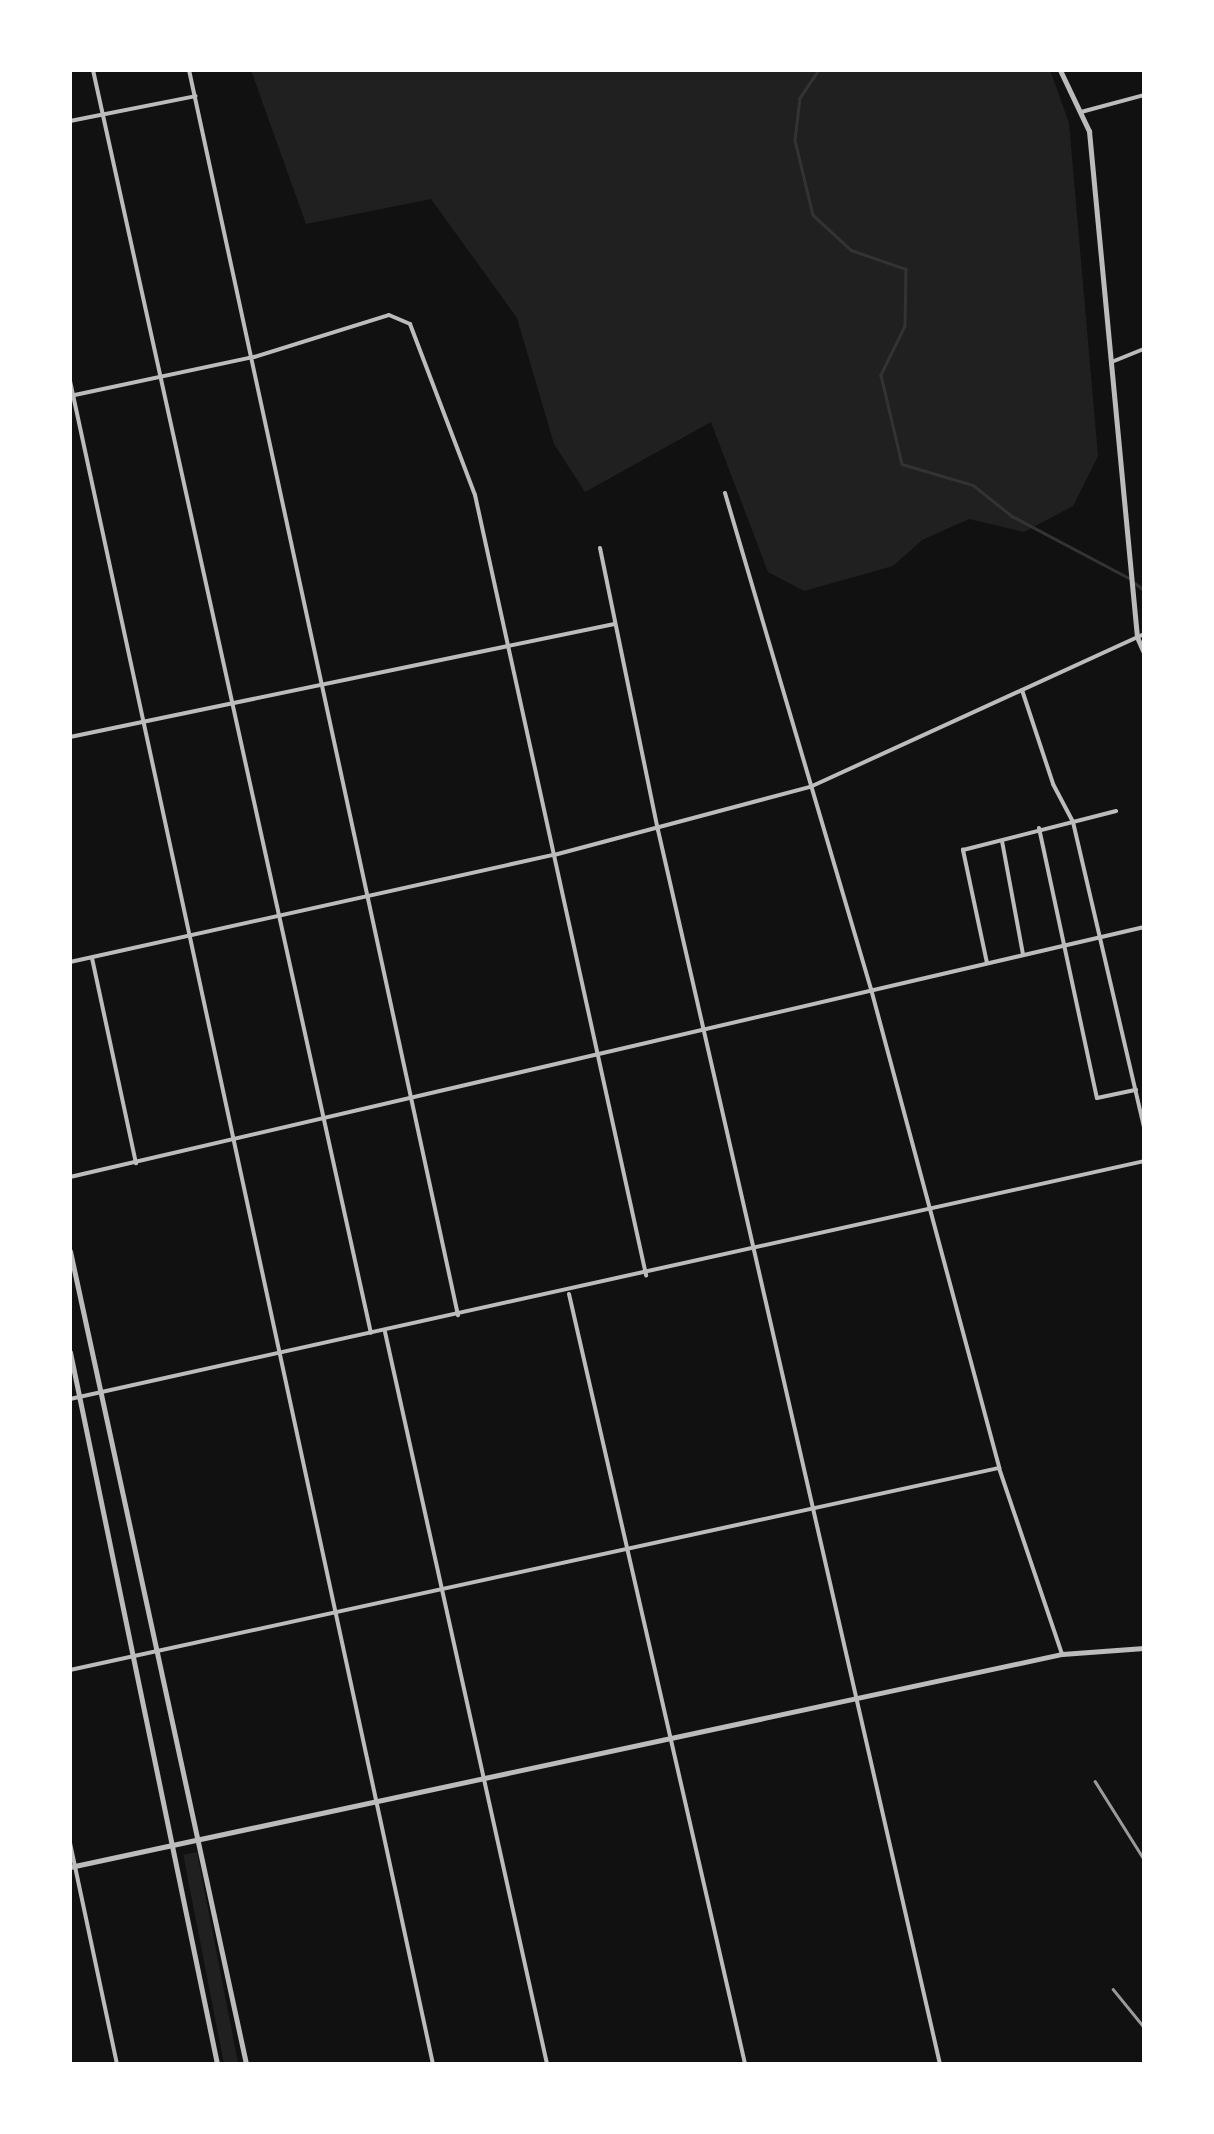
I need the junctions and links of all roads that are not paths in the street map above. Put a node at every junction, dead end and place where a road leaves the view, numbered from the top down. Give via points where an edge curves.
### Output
1 (93, 70) edge
2 (189, 70) edge
3 (1060, 70) edge
4 (1144, 94) edge
5 (196, 96) junction
6 (1080, 112) junction
7 (104, 114) junction
8 (70, 121) edge
9 (1144, 349) edge
10 (254, 357) junction
11 (1114, 362) junction
12 (159, 377) junction
13 (70, 381) edge
14 (72, 395) edge
15 (726, 493) dead end
16 (600, 548) dead end
17 (615, 624) junction
18 (1140, 635) edge
19 (507, 645) junction
20 (1144, 653) edge
21 (324, 681) junction
22 (1022, 690) junction
23 (232, 701) junction
24 (144, 720) junction
25 (70, 737) edge
26 (810, 787) junction
27 (1116, 811) dead end
28 (1073, 822) junction
29 (1039, 828) junction
30 (658, 830) junction
31 (1002, 839) junction
32 (554, 855) junction
33 (372, 896) junction
34 (280, 918) junction
35 (1144, 926) edge
36 (1102, 936) junction
37 (191, 937) junction
38 (1064, 945) junction
39 (1023, 954) junction
40 (92, 958) junction
41 (70, 962) edge
42 (987, 962) junction
43 (871, 989) junction
44 (706, 1033) junction
45 (596, 1056) junction
46 (1136, 1090) junction
47 (414, 1099) junction
48 (325, 1119) junction
49 (1144, 1128) edge
50 (234, 1140) junction
51 (1144, 1161) edge
52 (136, 1163) junction
53 (70, 1177) edge
54 (932, 1212) junction
55 (70, 1251) edge
56 (756, 1252) junction
57 (646, 1276) junction
58 (568, 1292) junction
59 (458, 1314) junction
60 (384, 1330) junction
61 (371, 1333) junction
62 (70, 1352) edge
63 (279, 1354) junction
64 (102, 1392) junction
65 (80, 1396) junction
66 (70, 1399) edge
67 (998, 1468) junction
68 (814, 1510) junction
69 (628, 1552) junction
70 (440, 1593) junction
71 (336, 1615) junction
72 (1144, 1648) edge
73 (158, 1652) junction
74 (1062, 1654) junction
75 (132, 1657) junction
76 (70, 1670) edge
77 (858, 1700) junction
78 (670, 1738) junction
79 (481, 1777) junction
80 (375, 1799) junction
81 (198, 1837) junction
82 (70, 1843) edge
83 (172, 1843) junction
84 (72, 1867) edge
85 (117, 2064) edge
86 (217, 2064) edge
87 (246, 2064) edge
88 (433, 2064) edge
89 (547, 2064) edge
90 (745, 2064) edge
91 (940, 2064) edge

1 - 7 street
2 - 5 street
3 - 6 street
4 - 6 street
5 - 7 street
5 - 10 street
6 - 11 street via 1089,131
7 - 8 street
7 - 12 street
9 - 11 street
10 - 12 street
10 - 19 street via 389,315 410,324 475,496
10 - 21 street
11 - 18 street
12 - 14 street
12 - 23 street
13 - 14 street
14 - 24 street
15 - 26 street
16 - 17 street
17 - 19 street
17 - 30 street
18 - 20 street
18 - 22 street
19 - 21 street
19 - 32 street
21 - 23 street
21 - 33 street
22 - 26 street
22 - 28 street
23 - 24 street
23 - 34 street
24 - 25 street
24 - 37 street
26 - 30 street
26 - 43 street
27 - 28 street
28 - 29 street
28 - 36 street
29 - 31 street
29 - 38 street
30 - 32 street
30 - 44 street
31 - 39 street
31 - 42 street via 963,850
32 - 33 street
32 - 45 street
33 - 34 street
33 - 47 street
34 - 37 street
34 - 48 street
35 - 36 street
36 - 38 street
36 - 46 street
37 - 40 street
37 - 50 street
38 - 39 street
38 - 46 street via 1096,1098
39 - 42 street
40 - 41 street
40 - 52 street
42 - 43 street
43 - 44 street
43 - 54 street
44 - 45 street
44 - 56 street
45 - 47 street
45 - 57 street
46 - 49 street
47 - 48 street
47 - 59 street
48 - 50 street
48 - 61 street
50 - 52 street
50 - 63 street
51 - 54 street
52 - 53 street
54 - 56 street
54 - 67 street
55 - 64 street
56 - 57 street
56 - 68 street
57 - 58 street
58 - 59 street
58 - 69 street
59 - 60 street
60 - 61 street
60 - 70 street
61 - 63 street
62 - 65 street
63 - 64 street
63 - 71 street
64 - 65 street
64 - 73 street
65 - 66 street
65 - 75 street
67 - 68 street
67 - 74 street
68 - 69 street
68 - 77 street
69 - 70 street
69 - 78 street
70 - 71 street
70 - 79 street
71 - 73 street
71 - 80 street
72 - 74 street
73 - 75 street
73 - 81 street
74 - 77 street
75 - 76 street
75 - 83 street
77 - 78 street
77 - 91 street
78 - 79 street
78 - 90 street
79 - 80 street
79 - 89 street
80 - 81 street
80 - 88 street
81 - 83 street
81 - 87 street
82 - 84 street
83 - 84 street
83 - 86 street
84 - 85 street

